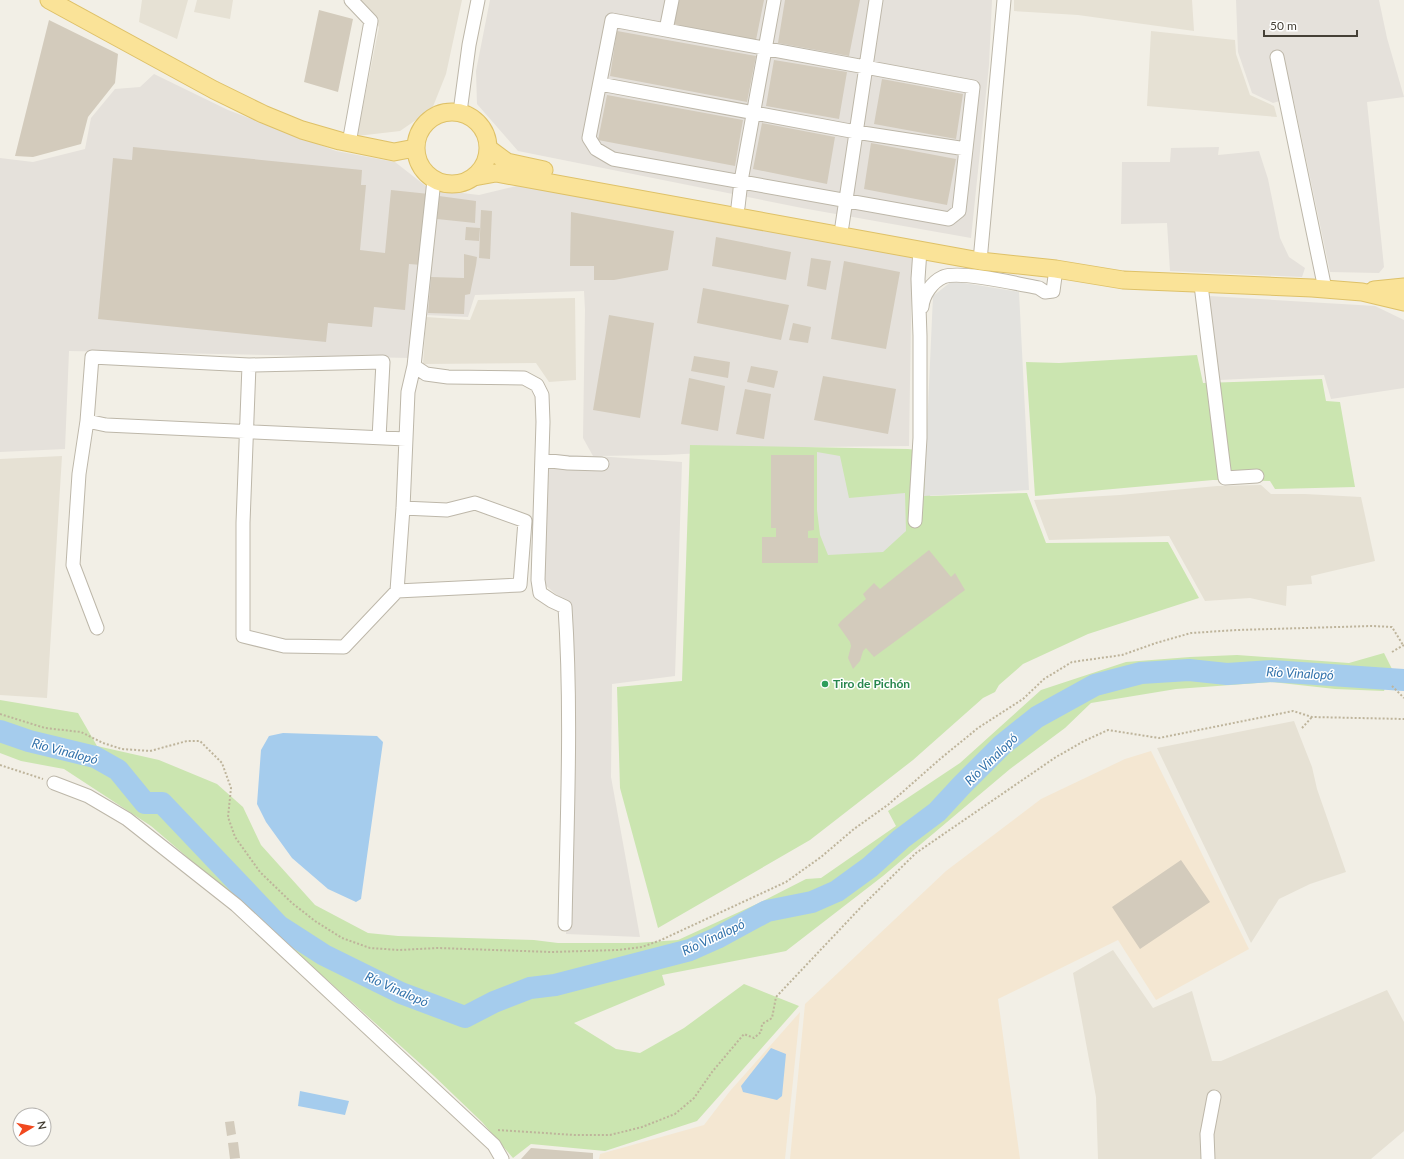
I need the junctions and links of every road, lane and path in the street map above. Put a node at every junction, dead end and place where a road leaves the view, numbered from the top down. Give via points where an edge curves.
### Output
1 (49, 0) edge
2 (351, 0) edge
3 (478, 0) edge
4 (672, 0) edge
5 (774, 0) edge
6 (876, 0) edge
7 (1004, 0) edge
8 (666, 30) junction
9 (765, 49) junction
10 (1276, 57) dead end
11 (866, 68) junction
12 (600, 84) junction
13 (460, 112) junction
14 (754, 113) junction
15 (856, 132) junction
16 (350, 143) junction
17 (415, 148) junction
18 (488, 148) junction
19 (966, 149) junction
20 (474, 177) junction
21 (434, 180) junction
22 (742, 181) junction
23 (846, 200) junction
24 (738, 207) junction
25 (842, 226) junction
26 (920, 250) junction
27 (981, 256) junction
28 (1056, 269) junction
29 (1202, 285) junction
30 (1404, 287) edge
31 (1325, 289) junction
32 (1362, 292) junction
33 (1404, 302) edge
34 (920, 336) junction
35 (249, 366) junction
36 (414, 366) junction
37 (87, 421) junction
38 (247, 432) junction
39 (379, 438) junction
40 (406, 439) junction
41 (542, 460) junction
42 (602, 464) dead end
43 (1257, 476) dead end
44 (403, 508) junction
45 (915, 521) dead end
46 (397, 591) junction
47 (97, 628) dead end
48 (1403, 645) edge
49 (1392, 652) dead end
50 (1392, 686) dead end
51 (1404, 698) edge
52 (0, 714) edge
53 (1312, 717) junction
54 (1404, 719) edge
55 (1302, 728) dead end
56 (0, 765) edge
57 (54, 783) joint
58 (565, 924) dead end
59 (1214, 1097) dead end
60 (478, 1129) junction
61 (502, 1159) edge
62 (1208, 1159) edge

1 - 16 main road via 263,114 302,130
2 - 16 street via 371,21
3 - 13 street
4 - 8 street
5 - 9 street
6 - 11 street
7 - 27 street
8 - 9 street
8 - 12 street via 612,20
9 - 11 street
9 - 14 street
10 - 31 street
11 - 15 street
11 - 19 street via 973,87
12 - 14 street
12 - 22 street via 589,138 596,150 613,159
13 - 17 main road via 436,114 419,131
13 - 18 main road via 479,123 488,140
14 - 15 street
14 - 22 street
15 - 19 street
15 - 23 street
16 - 17 main road via 394,152
17 - 21 main road via 421,167
18 - 20 main road via 484,164
18 - 24 main road via 507,162 524,167
19 - 23 street via 959,211 948,219
20 - 21 main road via 455,184
20 - 26 main road via 496,173
21 - 36 street
22 - 23 street
22 - 24 street
23 - 25 street
24 - 25 main road
25 - 27 main road
26 - 27 main road
26 - 34 street
27 - 28 main road
28 - 29 main road via 1124,280
28 - 34 street via 1053,291 1045,292 1038,288 970,276 943,277 927,291 923,302
29 - 31 main road
29 - 43 street via 1224,478
30 - 32 main road
31 - 32 main road
32 - 33 main road
34 - 45 street via 924,404 911,501
35 - 37 street via 92,357
35 - 38 street
35 - 39 street via 383,362
36 - 40 street via 408,392
36 - 41 street via 426,374 448,377 524,378 537,385 542,395
37 - 38 street via 106,425
37 - 47 street via 79,474 73,565
38 - 39 street
38 - 46 street via 243,523 243,636 284,646 344,647
39 - 40 street
40 - 44 street
41 - 42 street
41 - 58 street via 538,580 540,593 565,607 567,640
44 - 46 street
44 - 46 street via 447,510 475,503 525,521 520,585
48 - 49 path
48 - 52 path via 1392,627 1237,630 1191,633 1122,655 1072,662 1044,679 1023,700 978,728 889,804 786,882 661,940 642,947 618,950 399,950 370,948 342,938 292,903 260,872 235,837 228,817 231,788 222,763 200,742 187,741 150,751 122,749 103,744 81,732 45,728
50 - 51 path
53 - 54 path
53 - 55 path
53 - 60 path via 1293,711 1159,738 1108,730 1084,741 1056,757 916,852 776,997 772,1018 762,1024 761,1032 754,1038 744,1034 694,1098 675,1114 642,1127 610,1135
56 - 57 path
57 - 60 street via 88,796 127,820 236,906
59 - 62 street via 1207,1134
60 - 61 street via 494,1145

